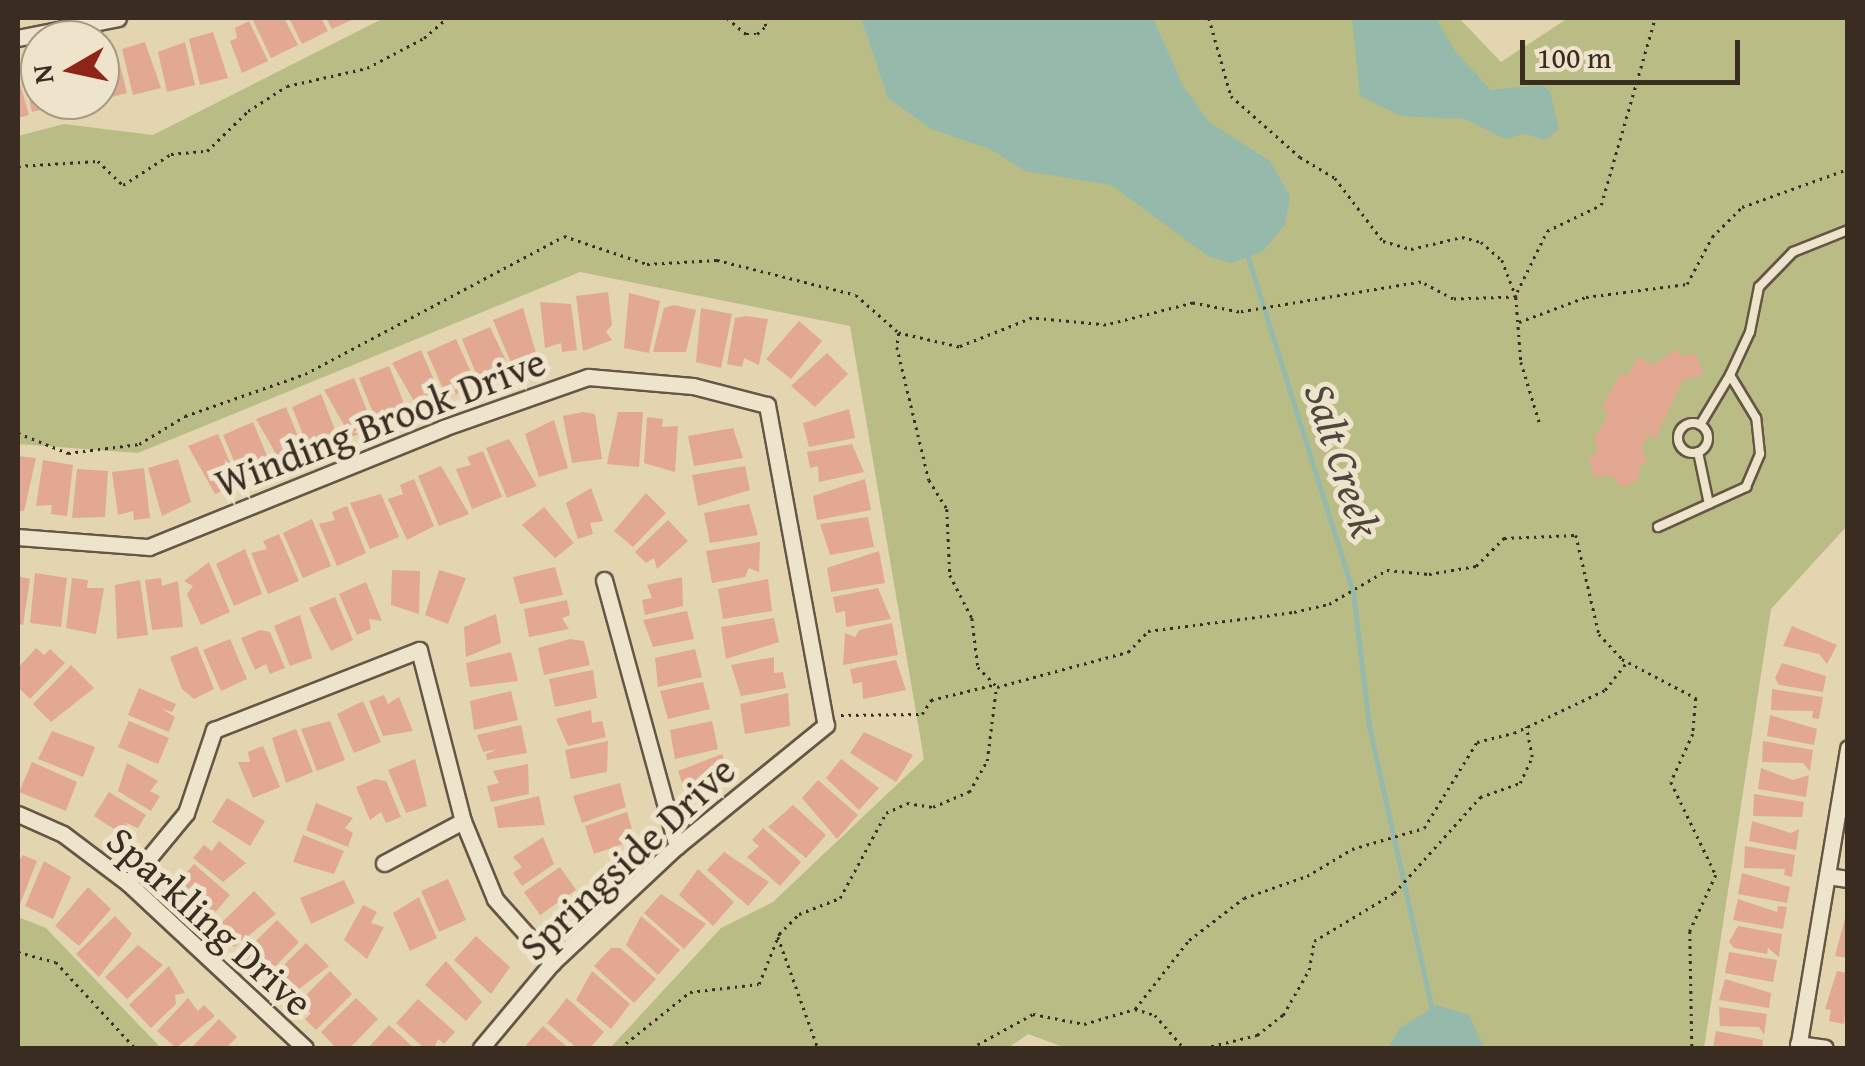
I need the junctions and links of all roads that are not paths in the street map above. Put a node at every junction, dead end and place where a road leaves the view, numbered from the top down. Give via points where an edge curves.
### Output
1 (118, 18) edge
2 (18, 38) edge
3 (1848, 230) edge
4 (1730, 375) junction
5 (1700, 425) junction
6 (1698, 452) junction
7 (1709, 504) junction
8 (1658, 527) dead end
9 (18, 538) edge
10 (604, 580) dead end
11 (825, 720) joint
12 (1848, 748) edge
13 (18, 814) edge
14 (464, 821) junction
15 (677, 846) junction
16 (384, 863) dead end
17 (1827, 876) junction
18 (1848, 879) edge
19 (128, 883) junction
20 (552, 963) junction
21 (1798, 1046) edge
22 (305, 1048) edge
23 (481, 1048) edge
24 (1825, 1048) edge

1 - 2 street
3 - 4 lane via 1793,252 1759,287 1750,332
4 - 5 lane
4 - 7 lane via 1756,418 1760,454 1746,487
5 - 6 lane via 1707,442
5 - 6 lane via 1686,425 1678,437 1684,450
6 - 7 lane
7 - 8 lane
9 - 11 street, Winding Brook Drive via 149,547 588,377 694,386 766,405
10 - 15 street
11 - 15 street, Springside Drive
12 - 17 street
13 - 19 street, Sparkling Drive via 63,834
14 - 16 street
14 - 19 street via 419,650 214,730 186,813
14 - 20 street via 495,898
15 - 20 street, Springside Drive
17 - 18 street
17 - 21 street
19 - 22 street, Sparkling Drive
20 - 23 street, Springside Drive
21 - 24 street

